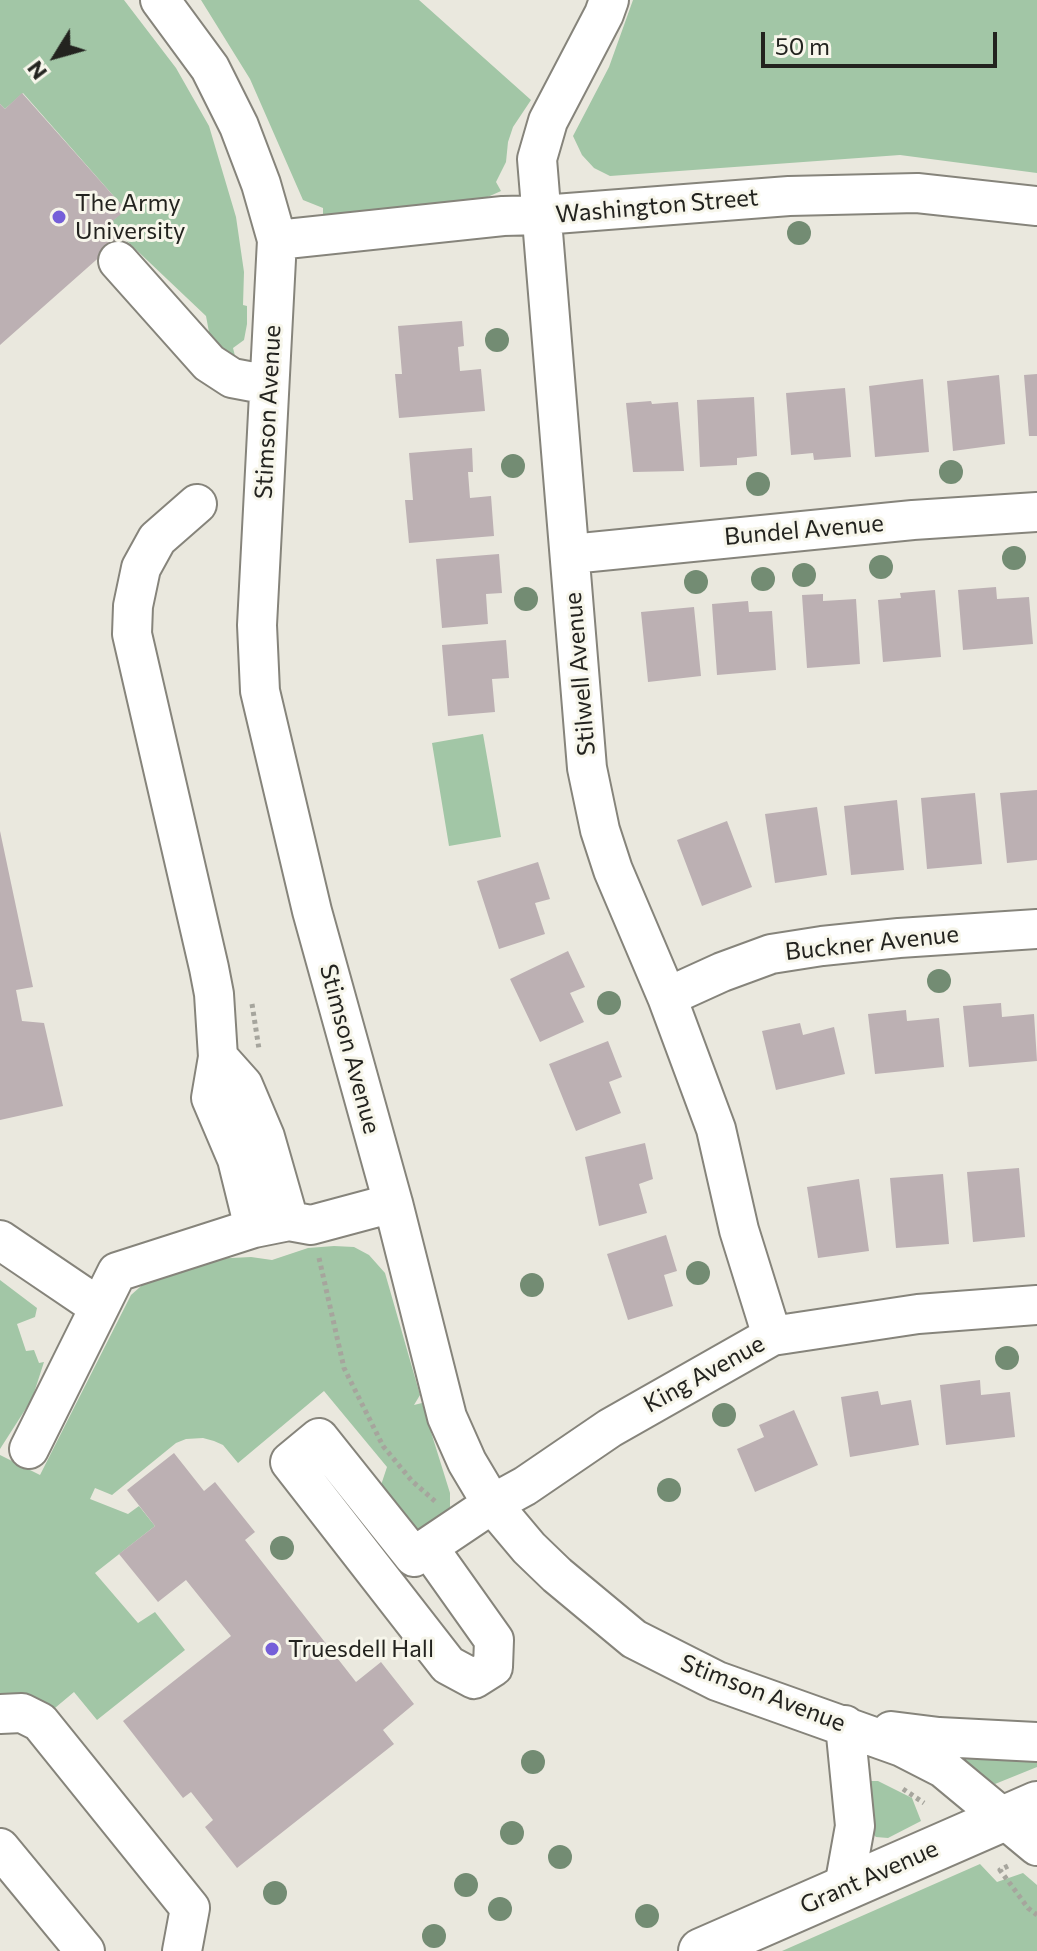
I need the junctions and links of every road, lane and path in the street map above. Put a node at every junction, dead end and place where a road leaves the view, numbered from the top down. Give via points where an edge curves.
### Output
1 (160, 0) edge
2 (609, 0) edge
3 (1037, 206) edge
4 (542, 215) junction
5 (277, 240) junction
6 (118, 261) dead end
7 (269, 385) junction
8 (197, 504) dead end
9 (1037, 512) edge
10 (571, 554) junction
11 (1037, 929) edge
12 (667, 997) junction
13 (393, 1203) junction
14 (272, 1224) junction
15 (0, 1240) edge
16 (1037, 1305) edge
17 (99, 1307) junction
18 (772, 1336) junction
19 (29, 1449) dead end
20 (492, 1504) junction
21 (428, 1547) junction
22 (0, 1714) edge
23 (845, 1725) junction
24 (1037, 1742) edge
25 (1020, 1811) edge
26 (1037, 1846) edge
27 (0, 1848) edge
28 (1000, 1870) dead end
29 (844, 1887) junction
30 (1037, 1915) edge
31 (85, 1951) edge
32 (182, 1951) edge
33 (701, 1951) edge

1 - 5 street, Stimson Avenue via 210,68 239,126
2 - 4 street, Stilwell Avenue via 548,121 537,159
3 - 4 street, Washington Street via 917,193 789,196
4 - 5 street, Washington Street
4 - 10 street, Stilwell Avenue
5 - 7 street, Stimson Avenue
6 - 7 street via 209,363 232,378
7 - 13 street, Stimson Avenue via 257,625 260,691 312,911
8 - 14 street via 157,539 141,568 132,634 209,968 218,1057 243,1085 265,1137
9 - 10 street, Bundel Avenue
10 - 12 street, Stilwell Avenue via 587,768 600,830
11 - 12 street, Buckner Avenue via 771,954
12 - 18 street, Stilwell Avenue via 716,1129 739,1230
13 - 14 street via 311,1225
13 - 20 street, Stimson Avenue via 447,1417
14 - 17 street via 117,1272
15 - 17 street
16 - 18 street, King Avenue via 918,1314
17 - 19 street
18 - 20 street, King Avenue via 610,1428
20 - 21 street, King Avenue
20 - 23 street, Stimson Avenue via 557,1575 634,1639 717,1681
21 - 21 street via 414,1557 319,1438 290,1462 448,1665 474,1679 493,1667 494,1640
22 - 32 street via 22,1713 40,1722 190,1908
23 - 24 street
23 - 25 street, Stimson Avenue via 902,1747
23 - 29 street via 855,1826
25 - 26 street, Stimson Avenue
25 - 29 main road, Grant Avenue
27 - 31 street
28 - 30 path
29 - 33 main road, Grant Avenue

